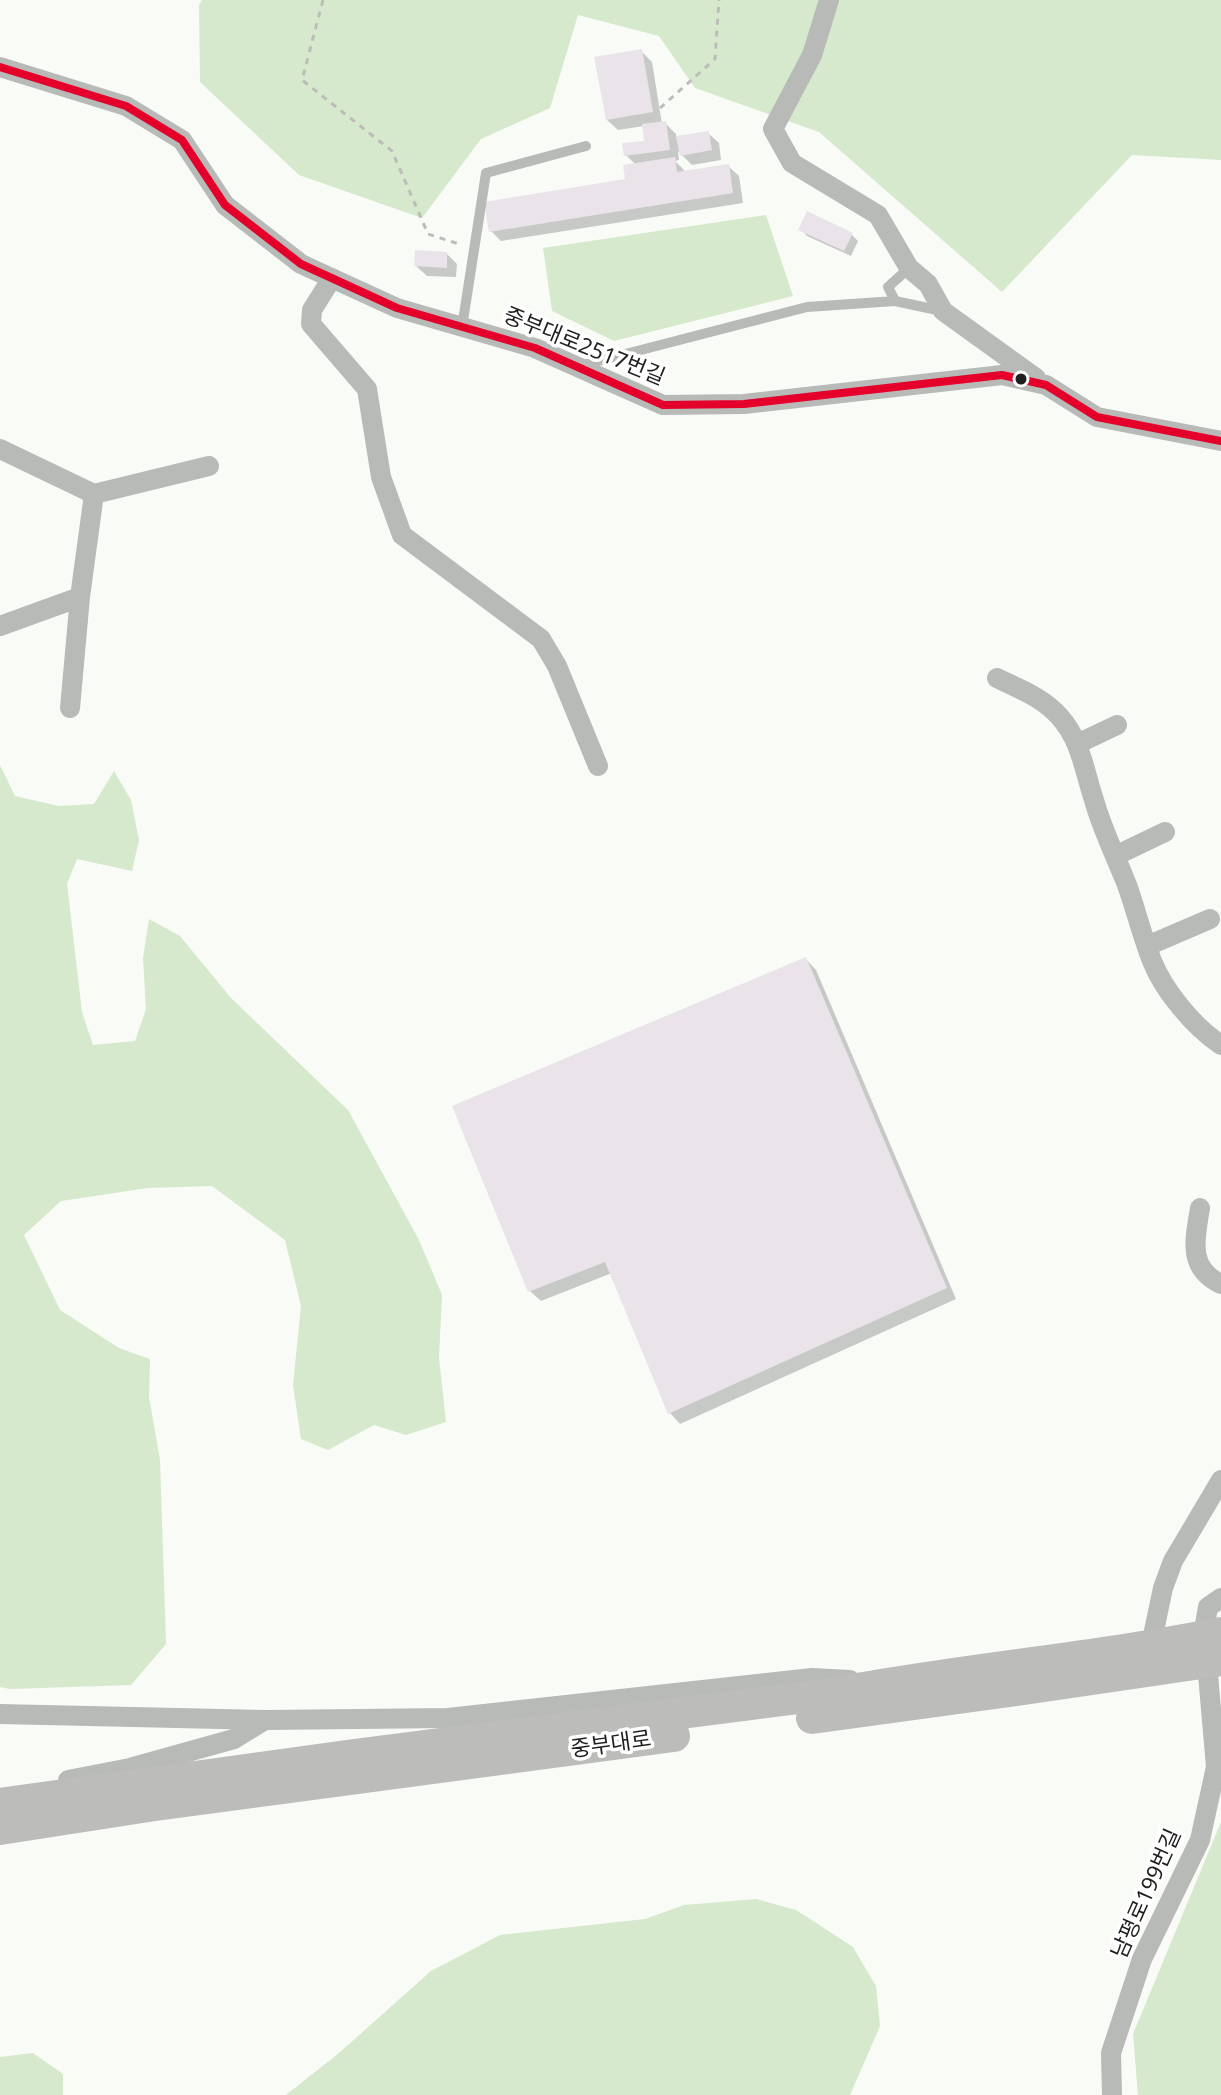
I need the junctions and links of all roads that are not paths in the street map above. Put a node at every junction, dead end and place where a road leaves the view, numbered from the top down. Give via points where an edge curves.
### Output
1 (829, 0) edge
2 (0, 67) edge
3 (586, 146) dead end
4 (909, 268) junction
5 (332, 278) junction
6 (895, 301) junction
7 (943, 311) junction
8 (462, 327) junction
9 (577, 367) junction
10 (1046, 385) junction
11 (1221, 441) edge
12 (0, 449) edge
13 (209, 466) dead end
14 (94, 494) junction
15 (80, 597) junction
16 (0, 626) edge
17 (997, 678) dead end
18 (70, 708) dead end
19 (1117, 725) dead end
20 (1077, 744) junction
21 (598, 766) dead end
22 (1165, 832) dead end
23 (1115, 856) junction
24 (1210, 919) dead end
25 (1147, 946) junction
26 (1221, 1045) edge
27 (1200, 1208) dead end
28 (1221, 1284) edge
29 (1221, 1480) edge
30 (1221, 1598) edge
31 (1151, 1645) junction
32 (1213, 1648) edge
33 (896, 1681) junction
34 (0, 1714) edge
35 (265, 1720) junction
36 (0, 1802) edge
37 (0, 1829) edge
38 (1112, 2095) edge

1 - 4 street via 812,55 773,129 792,163 878,215
2 - 5 street, 중부대로2517번길 via 126,106 182,140 225,205 301,264
3 - 8 lane via 486,173
4 - 6 lane via 888,287
4 - 7 street via 928,284
5 - 8 street, 중부대로2517번길 via 397,308
5 - 21 street via 312,310 311,324 367,389 381,477 402,535 541,639
6 - 7 lane
6 - 9 lane via 807,307
7 - 10 street
8 - 9 street, 중부대로2517번길 via 535,348
9 - 10 street, 중부대로2517번길 via 663,405 744,404 1002,375
10 - 11 street, 중부대로2517번길 via 1097,417
12 - 14 street
13 - 14 street
14 - 15 street
15 - 16 street
15 - 18 street
17 - 20 street via 1045,702
19 - 20 street
20 - 23 street
22 - 23 street
23 - 25 street
24 - 25 street
25 - 26 street via 1186,1013
27 - 28 street via 1198,1263
29 - 31 street via 1173,1561
30 - 32 street via 1208,1607
31 - 32 main road, 중부대로
31 - 33 main road, 중부대로
32 - 37 main road, 중부대로 via 1002,1693
32 - 38 street, 남평로199번길 via 1216,1767 1200,1840 1142,1959 1111,2053
33 - 35 street via 812,1678 448,1718
33 - 36 main road, 중부대로 via 830,1694
34 - 35 street
35 - 36 street via 234,1739 130,1768 36,1785

